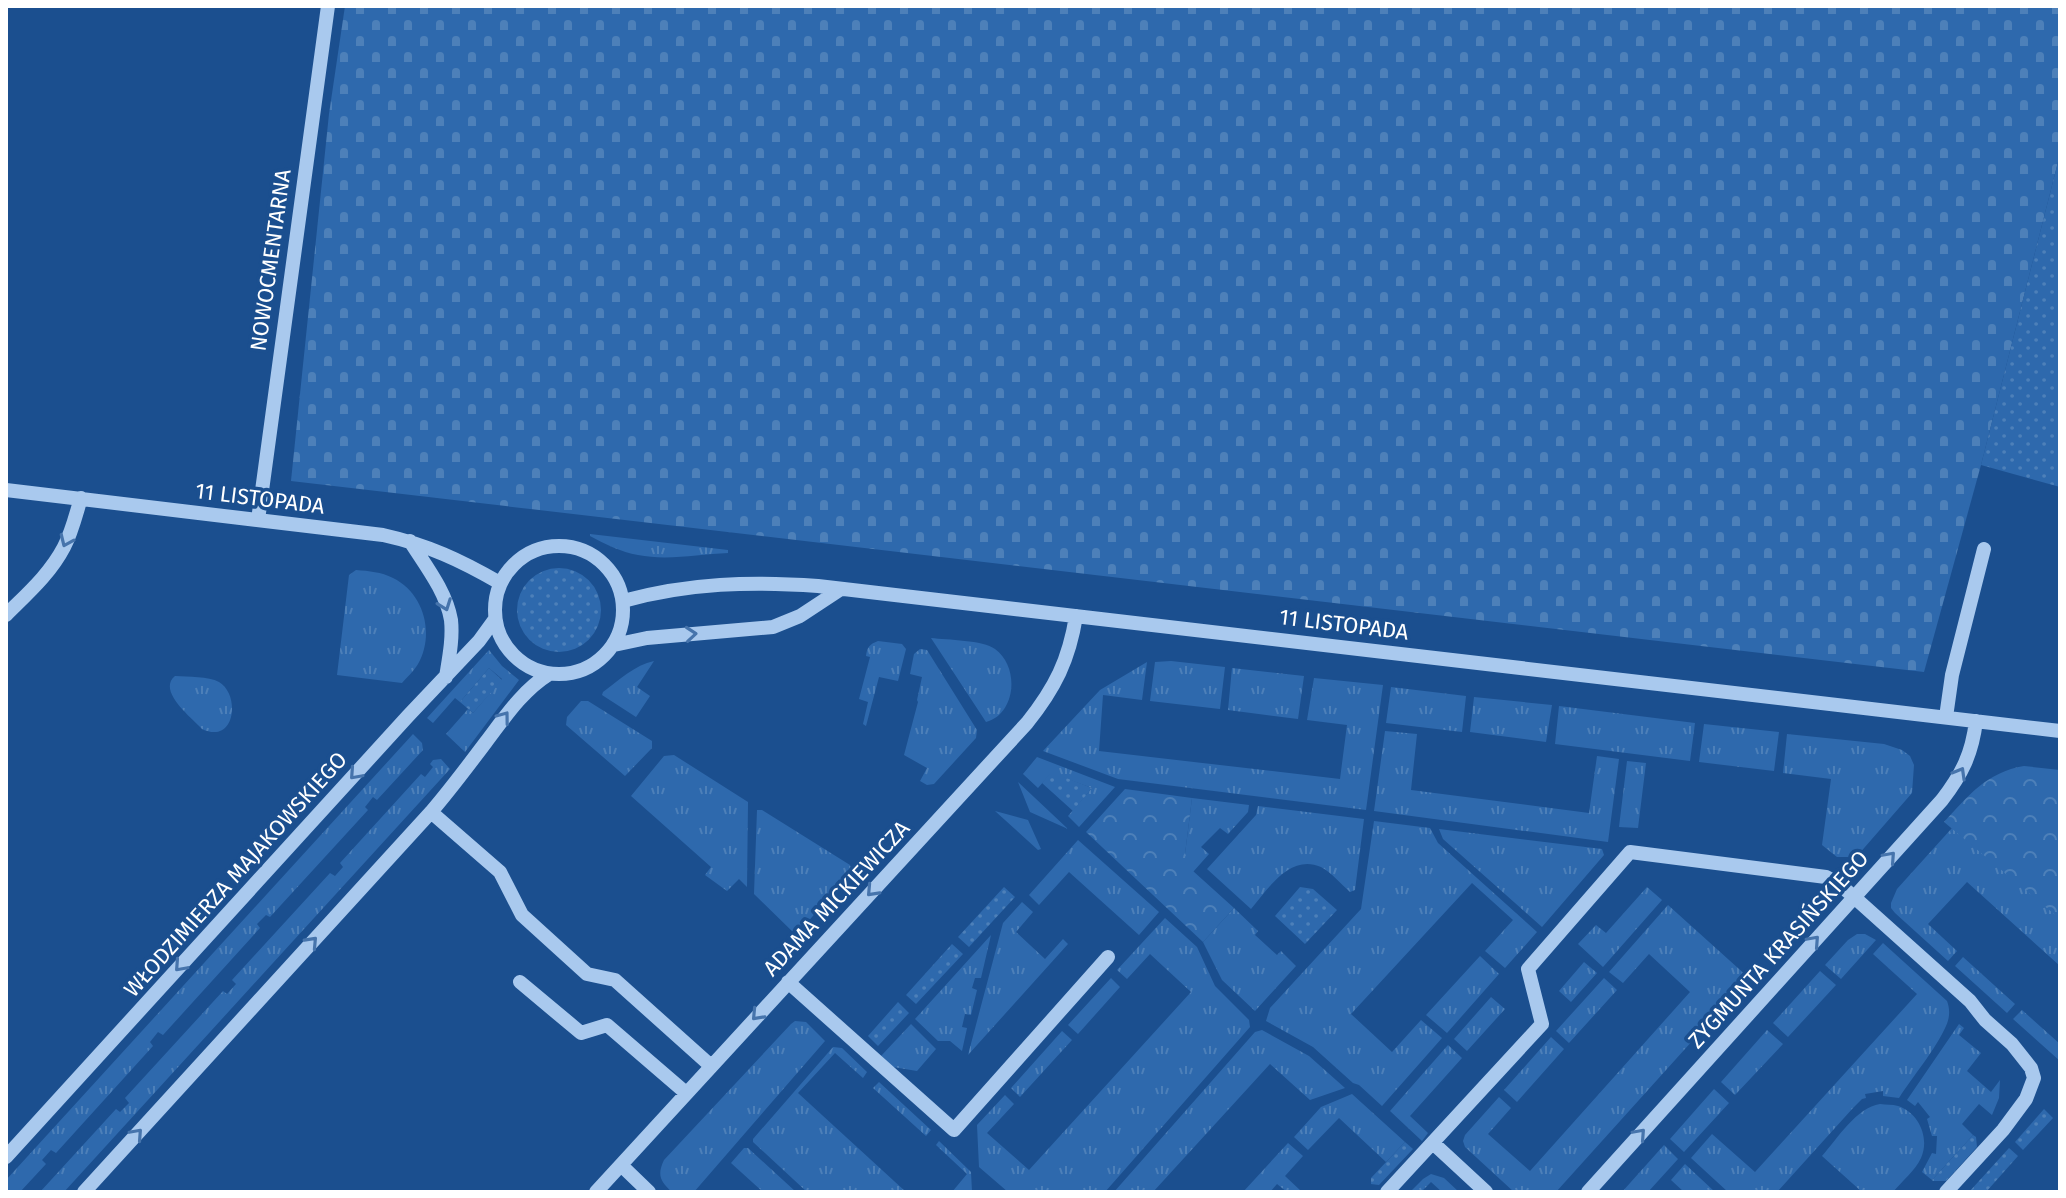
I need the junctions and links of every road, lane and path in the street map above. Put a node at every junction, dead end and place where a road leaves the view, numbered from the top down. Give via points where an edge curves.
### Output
1 (328, 6) edge
2 (6, 490) edge
3 (81, 498) junction
4 (258, 520) junction
5 (410, 541) junction
6 (1984, 549) dead end
7 (500, 583) junction
8 (841, 589) junction
9 (623, 601) junction
10 (6, 615) edge
11 (1076, 616) junction
12 (495, 619) junction
13 (614, 645) junction
14 (549, 674) junction
15 (446, 677) junction
16 (1946, 717) junction
17 (1976, 721) junction
18 (2060, 731) edge
19 (431, 812) junction
20 (1854, 897) junction
21 (1108, 957) dead end
22 (520, 982) dead end
23 (788, 982) junction
24 (711, 1066) junction
25 (686, 1093) junction
26 (1433, 1143) junction
27 (6, 1157) edge
28 (621, 1165) junction
29 (84, 1192) edge
30 (596, 1192) edge
31 (649, 1192) edge
32 (1387, 1192) edge
33 (1486, 1192) edge
34 (1588, 1192) edge
35 (1946, 1192) edge

1 - 4 street, NOWOCMENTARNA
2 - 3 street, 11 LISTOPADA
3 - 4 street, 11 LISTOPADA
3 -> 10 street via 58,558
4 - 5 street, 11 LISTOPADA
5 - 7 street, 11 LISTOPADA
5 -> 15 street via 451,619
6 - 16 street
7 - 9 street via 514,563 534,550 558,545 581,549 602,561 617,580
7 - 12 street
8 - 9 street, 11 LISTOPADA via 713,584
8 - 11 street, 11 LISTOPADA
13 -> 8 street via 773,627
9 - 13 street
11 - 16 street, 11 LISTOPADA
11 -> 23 street, ADAMA MICKIEWICZA via 1064,664 1039,708
12 - 14 street via 502,642 517,659
12 - 15 street, WŁODZIMIERZA MAJAKOWSKIEGO
13 - 14 street via 580,672
19 -> 14 street via 514,704
15 -> 27 street, WŁODZIMIERZA MAJAKOWSKIEGO
16 - 17 street, 11 LISTOPADA
17 - 18 street, 11 LISTOPADA
20 -> 17 street, ZYGMUNTA KRASIŃSKIEGO via 1955,782 1968,760
19 - 24 street via 500,872 522,915 587,974 615,980
29 -> 19 street
20 - 26 street via 1826,877 1630,852 1528,969 1542,1024
34 -> 20 street, ZYGMUNTA KRASIŃSKIEGO
20 - 35 street via 1970,1001 2031,1068 2034,1078 2026,1099
21 - 23 street via 954,1130
22 - 25 street via 581,1033 607,1025
23 -> 24 street, ADAMA MICKIEWICZA
24 - 25 street, ADAMA MICKIEWICZA
25 - 28 street, ADAMA MICKIEWICZA
26 - 32 street
26 - 33 street
28 - 30 street, ADAMA MICKIEWICZA
28 - 31 street

